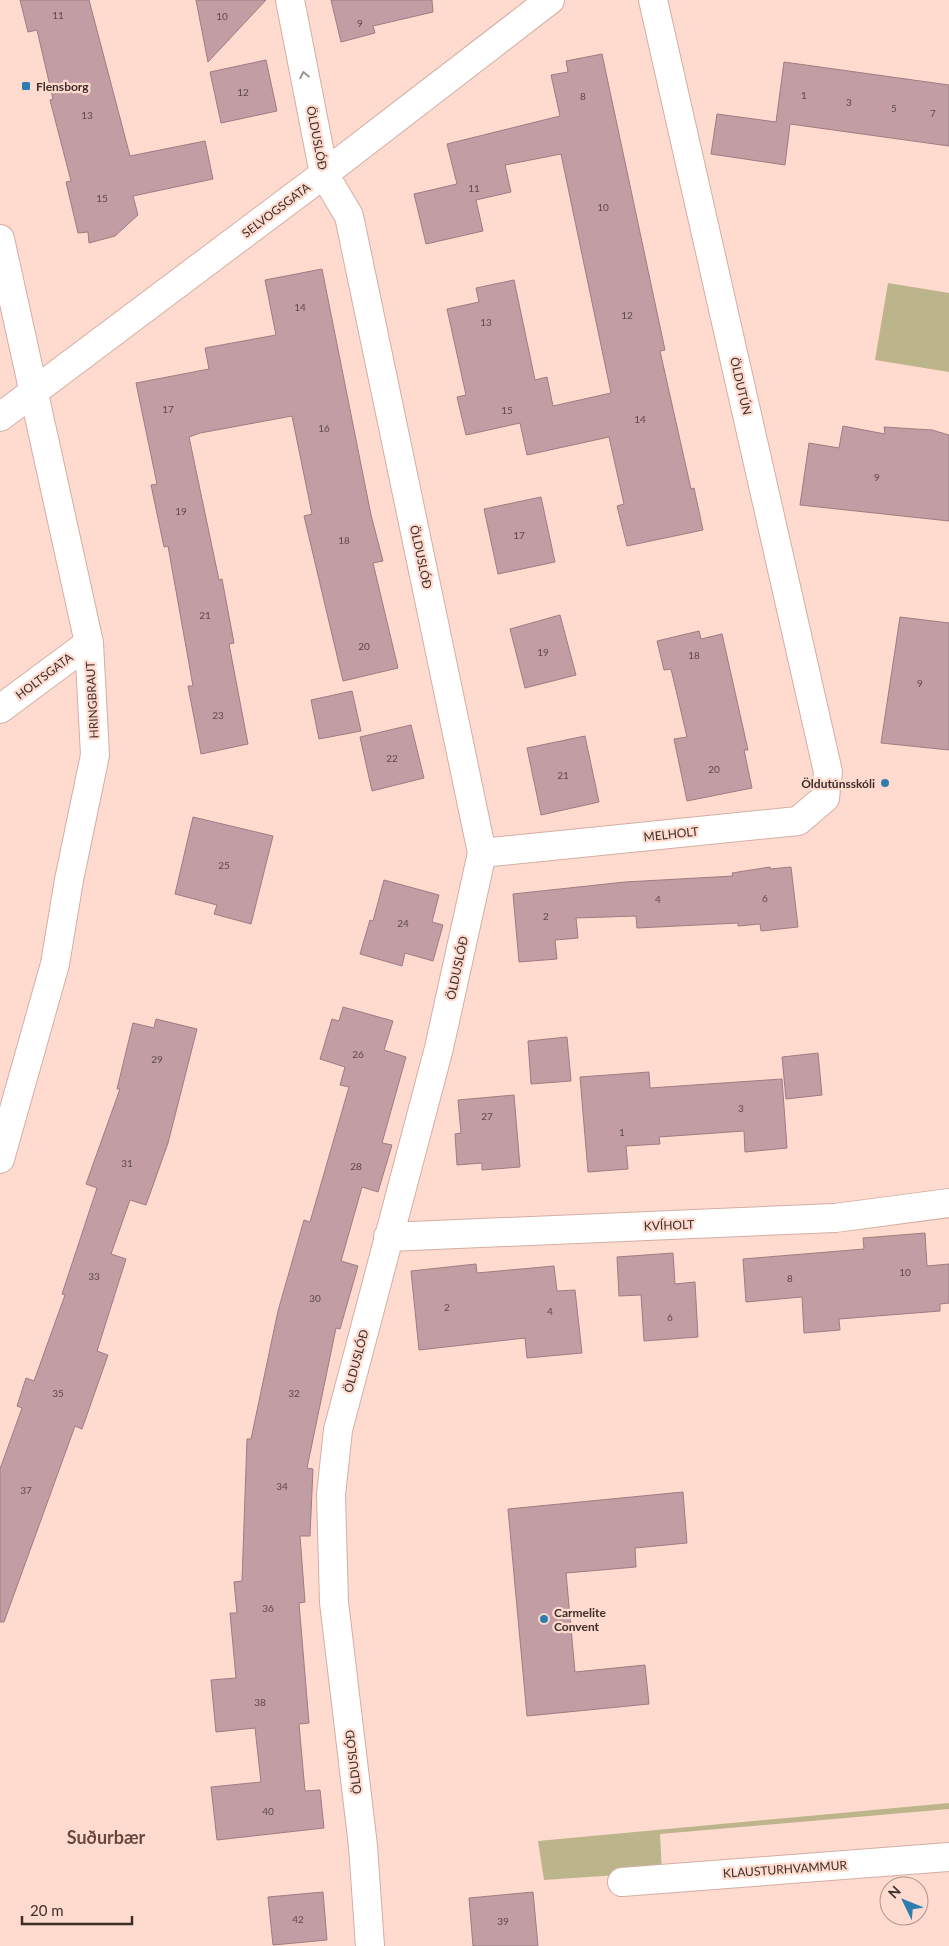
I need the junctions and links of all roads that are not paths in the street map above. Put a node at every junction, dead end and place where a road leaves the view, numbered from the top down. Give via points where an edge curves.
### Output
1 (290, 0) edge
2 (550, 0) edge
3 (653, 0) edge
4 (324, 174) junction
5 (0, 239) edge
6 (34, 393) junction
7 (0, 417) edge
8 (89, 643) junction
9 (0, 710) edge
10 (828, 772) joint
11 (482, 853) junction
12 (0, 1159) edge
13 (949, 1203) edge
14 (388, 1237) junction
15 (949, 1857) edge
16 (622, 1882) dead end
17 (370, 1946) edge

4 -> 1 street, ÖLDUSLÓÐ
2 - 4 street, SELVOGSGATA
3 - 10 street, ÖLDUTÚN
4 - 6 street, SELVOGSGATA
4 - 11 street, ÖLDUSLÓÐ via 349,216
5 - 6 street, HRINGBRAUT
6 - 7 street, SELVOGSGATA
6 - 8 street, HRINGBRAUT
8 - 9 street, HOLTSGATA
8 - 12 street, HRINGBRAUT via 96,755 55,964
10 - 11 street, MELHOLT via 825,798 798,821
11 - 14 street, ÖLDUSLÓÐ via 439,1048
13 - 14 street, KVÍHOLT via 835,1218
14 - 17 street, ÖLDUSLÓÐ via 338,1430 331,1495 334,1602 363,1846
15 - 16 street, KLAUSTURHVAMMUR

